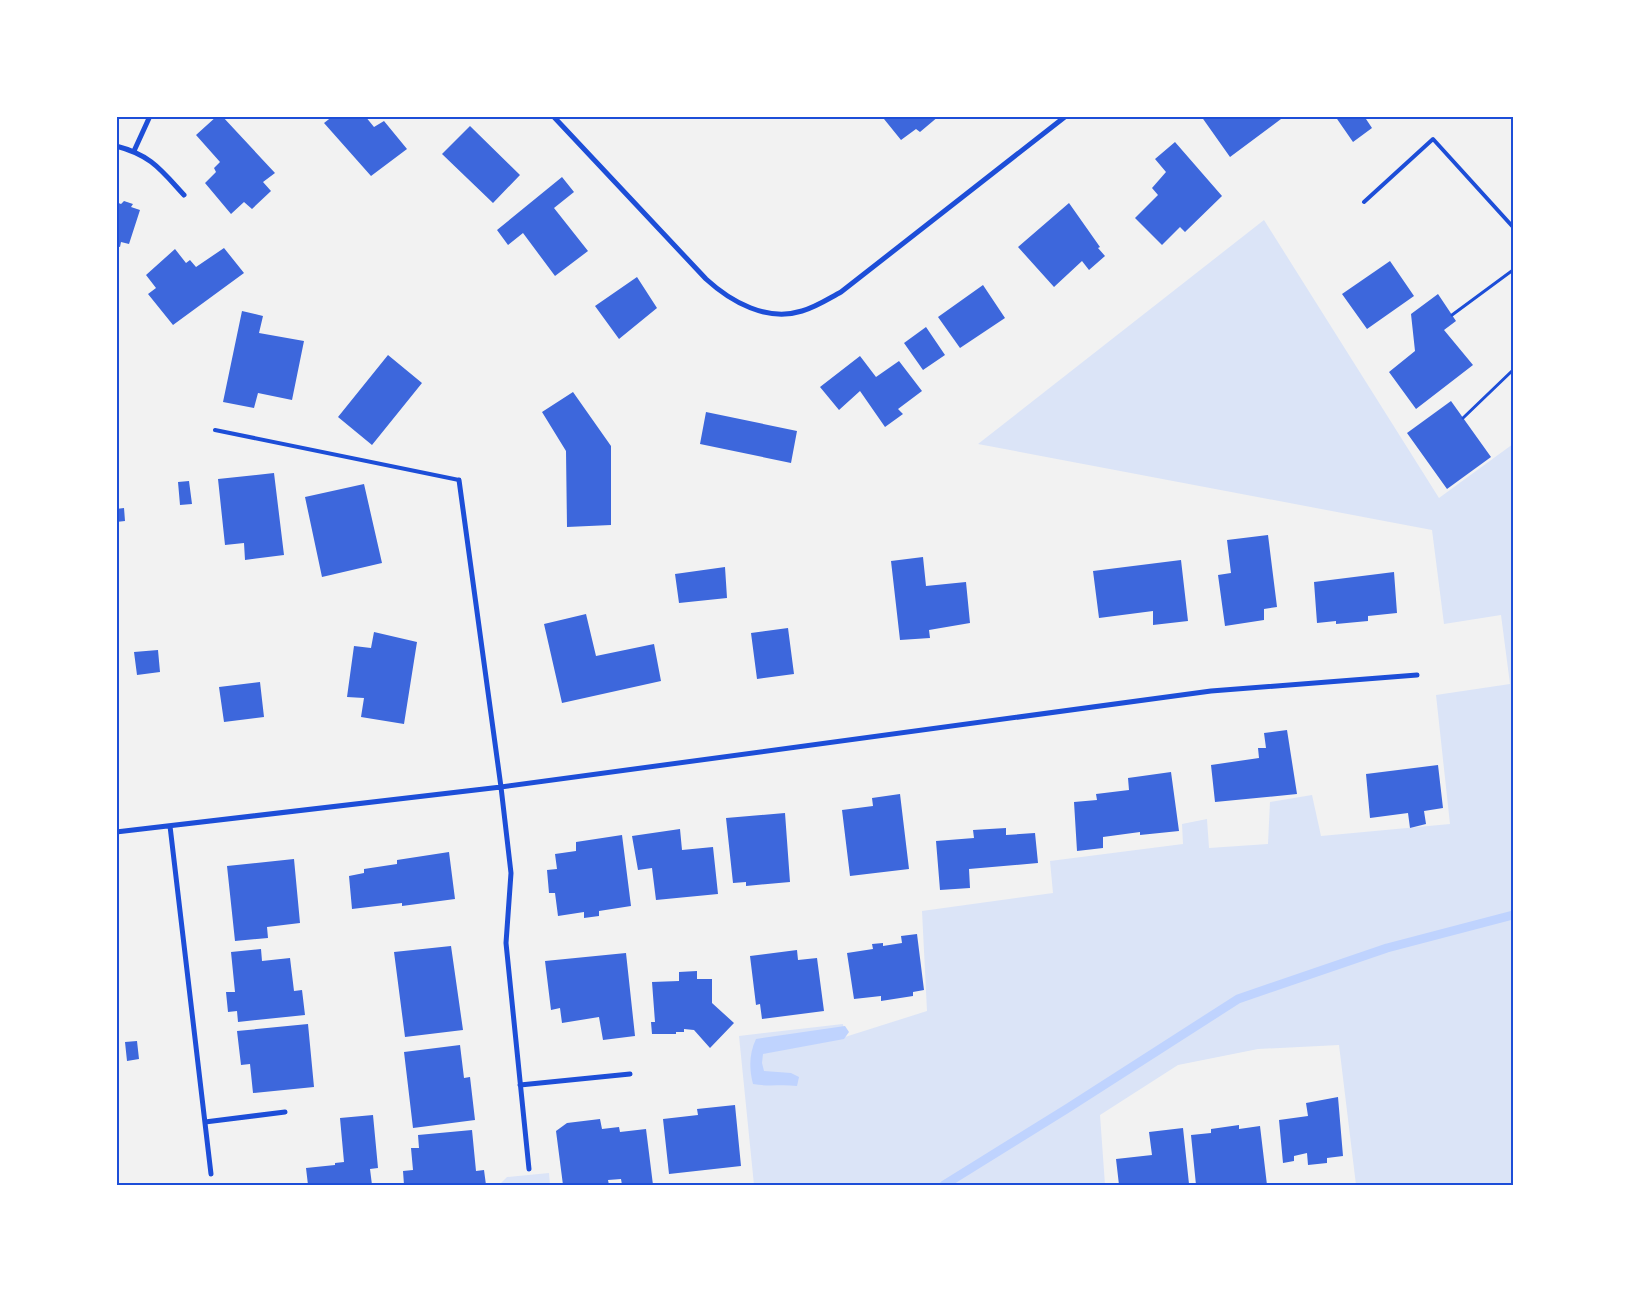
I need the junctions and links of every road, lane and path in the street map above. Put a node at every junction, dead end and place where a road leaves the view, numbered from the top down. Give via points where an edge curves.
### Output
1 (150, 116) edge
2 (554, 116) edge
3 (1066, 116) edge
4 (116, 146) edge
5 (134, 151) junction
6 (184, 195) dead end
7 (1364, 202) dead end
8 (1513, 227) edge
9 (1513, 270) edge
10 (1452, 315) dead end
11 (1513, 370) edge
12 (1463, 418) dead end
13 (215, 430) dead end
14 (459, 480) joint
15 (1418, 676) dead end
16 (501, 787) junction
17 (170, 826) junction
18 (116, 832) edge
19 (630, 1074) dead end
20 (520, 1085) junction
21 (285, 1112) dead end
22 (205, 1122) junction
23 (528, 1169) dead end
24 (211, 1174) dead end

1 - 5 street
2 - 3 street via 720,292 760,311 788,314 801,312 841,292
4 - 5 street
5 - 6 street via 156,164
7 - 8 lane via 1433,139
9 - 10 path
11 - 12 path
13 - 14 lane
14 - 16 street
15 - 16 street via 1211,692
16 - 17 street
16 - 20 street via 511,874 506,943
17 - 18 street
17 - 22 street
19 - 20 street
20 - 23 street
21 - 22 street
22 - 24 street

